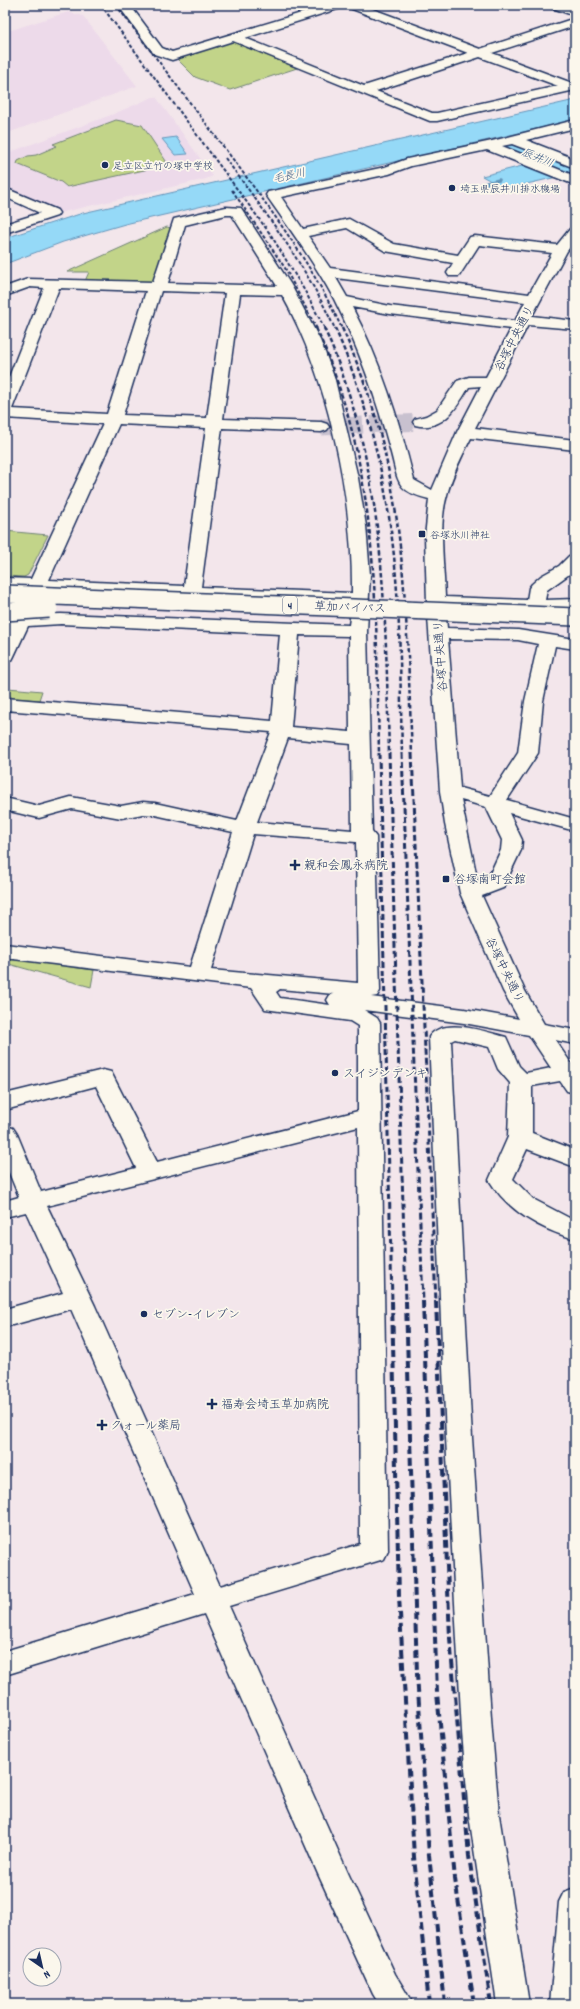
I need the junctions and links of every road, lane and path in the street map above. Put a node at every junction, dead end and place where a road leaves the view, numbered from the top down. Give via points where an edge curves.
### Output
1 (124, 5) edge
2 (340, 5) edge
3 (351, 5) edge
4 (554, 5) edge
5 (575, 12) edge
6 (575, 22) edge
7 (232, 37) junction
8 (480, 53) junction
9 (573, 86) edge
10 (365, 90) junction
11 (575, 124) edge
12 (513, 140) junction
13 (490, 146) junction
14 (575, 164) edge
15 (569, 178) edge
16 (5, 192) edge
17 (21, 199) junction
18 (10, 228) edge
19 (575, 232) edge
20 (299, 234) junction
21 (561, 250) junction
22 (462, 260) junction
23 (326, 272) junction
24 (53, 284) junction
25 (157, 287) junction
26 (445, 287) junction
27 (233, 289) junction
28 (287, 291) junction
29 (5, 292) edge
30 (534, 299) junction
31 (342, 300) junction
32 (521, 323) junction
33 (575, 325) edge
34 (5, 359) edge
35 (24, 360) junction
36 (491, 381) junction
37 (5, 407) edge
38 (5, 413) edge
39 (113, 420) junction
40 (421, 422) tunnel mouth
41 (214, 424) junction
42 (321, 427) tunnel mouth
43 (465, 432) junction
44 (575, 445) edge
45 (438, 496) junction
46 (575, 560) edge
47 (5, 583) edge
48 (37, 585) junction
49 (192, 591) junction
50 (5, 594) edge
51 (361, 599) junction
52 (436, 602) junction
53 (575, 604) edge
54 (535, 606) junction
55 (5, 607) edge
56 (49, 609) junction
57 (5, 612) edge
58 (575, 617) edge
59 (14, 621) edge
60 (290, 629) junction
61 (575, 629) edge
62 (358, 631) junction
63 (438, 633) junction
64 (548, 639) junction
65 (575, 644) edge
66 (5, 656) edge
67 (5, 704) edge
68 (280, 730) junction
69 (360, 739) junction
70 (450, 791) junction
71 (5, 804) edge
72 (496, 804) junction
73 (575, 825) edge
74 (244, 828) junction
75 (362, 836) junction
76 (470, 893) junction
77 (5, 951) edge
78 (198, 976) junction
79 (258, 982) junction
80 (538, 1031) junction
81 (575, 1037) edge
82 (570, 1079) edge
83 (521, 1081) junction
84 (5, 1102) edge
85 (370, 1116) junction
86 (5, 1134) edge
87 (520, 1137) junction
88 (575, 1159) edge
89 (150, 1172) junction
90 (33, 1202) junction
91 (5, 1209) edge
92 (575, 1231) edge
93 (78, 1298) junction
94 (5, 1318) edge
95 (211, 1601) junction
96 (5, 1663) edge
97 (575, 1902) edge
98 (397, 2004) edge
99 (513, 2004) edge
100 (566, 2004) edge

1 - 7 main road via 158,51 165,54 172,56
2 - 7 main road
3 - 8 main road
4 - 5 main road
6 - 8 main road
7 - 10 main road
8 - 9 main road
8 - 10 main road
9 - 10 main road via 437,117 430,117
11 - 12 main road
12 - 13 main road
12 - 14 main road
13 - 15 main road
13 - 20 main road via 273,195
16 - 17 main road
17 - 18 main road
17 - 18 main road via 52,213
19 - 21 main road, 谷塚中央通り
20 - 22 main road via 349,223 390,248
20 - 23 main road
21 - 22 main road via 475,240
21 - 30 main road, 谷塚中央通り
22 - 26 main road
23 - 26 main road
23 - 31 main road
24 - 25 main road
24 - 29 main road via 28,283
24 - 35 main road
25 - 27 main road
25 - 28 main road via 179,222 236,211
25 - 39 main road
26 - 30 main road
27 - 28 main road
27 - 41 main road
28 - 51 main road via 322,364 343,442 357,528 362,578
30 - 32 main road, 谷塚中央通り
31 - 32 main road via 390,310
31 - 45 main road via 384,398 406,482 419,492
32 - 33 main road
32 - 36 main road, 谷塚中央通り
34 - 35 main road
35 - 37 main road
36 - 40 main road via 463,384 444,414 435,420
36 - 43 main road, 谷塚中央通り
38 - 39 main road
39 - 41 main road
39 - 48 main road
41 - 42 main road
41 - 49 main road
43 - 44 main road
43 - 45 main road, 谷塚中央通り via 453,455
45 - 52 main road, 谷塚中央通り via 434,537
46 - 54 main road via 538,588
47 - 48 main road
48 - 49 main road
48 - 59 main road
49 - 51 main road
50 - 58 main road, 草加バイパス / 4, bridge
51 - 62 main road
52 - 54 main road
52 - 63 main road, 谷塚中央通り
53 - 54 main road
55 - 56 main road, 草加バイパス / 4, bridge
56 - 57 main road, bridge
56 - 61 main road, 草加バイパス / 4
59 - 60 main road via 61,619
59 - 66 main road
60 - 62 main road
60 - 68 main road via 283,721
62 - 69 main road
63 - 64 main road via 518,635
63 - 70 main road, 谷塚中央通り
64 - 65 main road
64 - 72 main road via 534,701 528,753
67 - 68 main road
68 - 69 main road
68 - 74 main road
69 - 75 main road
70 - 72 main road
70 - 76 main road, 谷塚中央通り via 454,824
71 - 74 main road via 39,812 71,803 121,812 143,808 156,809
72 - 73 main road
72 - 76 main road via 512,840 511,850 496,884
74 - 75 main road
74 - 78 main road
75 - 79 main road via 366,837 369,991
76 - 80 main road, 谷塚中央通り via 511,984
77 - 78 main road
78 - 79 main road
79 - 80 main road via 307,996 464,1016
79 - 85 main road via 273,1004 356,1015 369,1023
80 - 81 main road
80 - 82 main road, 谷塚中央通り
82 - 83 main road
83 - 87 main road
83 - 99 main road via 509,1069 498,1042 454,1032 440,1037 459,1438 477,1732 484,1815
84 - 89 main road via 103,1077
85 - 89 main road
85 - 95 main road via 374,1551
86 - 90 main road
87 - 88 main road
87 - 92 main road via 501,1180 509,1193 525,1207
89 - 90 main road
90 - 91 main road
90 - 93 main road
93 - 94 main road
93 - 95 main road
95 - 96 main road
95 - 98 main road via 384,1984
97 - 100 main road

